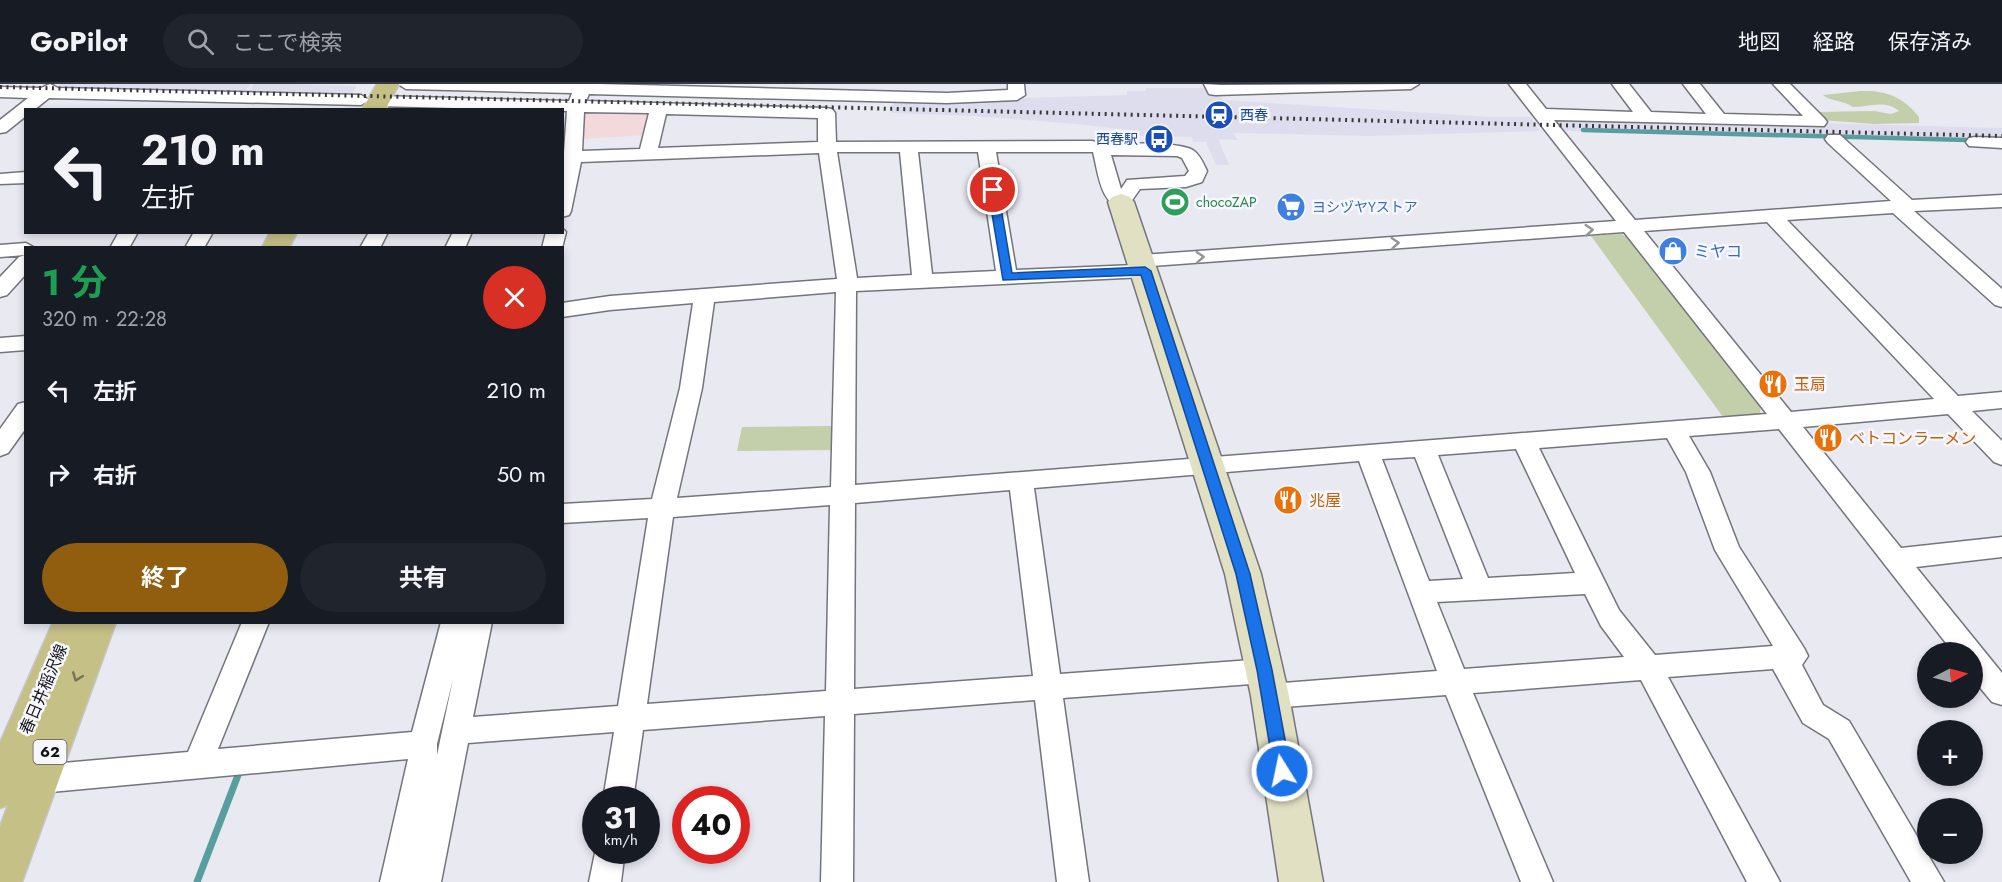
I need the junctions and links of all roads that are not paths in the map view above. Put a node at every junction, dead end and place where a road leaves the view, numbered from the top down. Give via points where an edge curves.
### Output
1 (406, 84) edge
2 (1016, 84) edge
3 (1212, 84) edge
4 (1411, 84) edge
5 (1517, 84) edge
6 (1620, 84) edge
7 (1692, 84) edge
8 (1781, 84) edge
9 (51, 88) edge
10 (826, 89) edge
11 (933, 91) edge
12 (0, 92) edge
13 (582, 93) edge
14 (110, 94) junction
15 (177, 95) junction
16 (371, 98) edge
17 (737, 101) junction
18 (239, 103) edge
19 (302, 104) edge
20 (450, 106) edge
21 (525, 107) edge
22 (26, 108) edge
23 (99, 108) edge
24 (167, 108) edge
25 (659, 108) junction
26 (24, 109) edge
27 (24, 110) edge
28 (0, 111) edge
29 (1540, 114) junction
30 (1646, 117) junction
31 (1719, 119) junction
32 (0, 128) edge
33 (1834, 139) dead end
34 (1975, 142) dead end
35 (2002, 142) edge
36 (908, 146) junction
37 (986, 146) junction
38 (827, 147) junction
39 (1101, 149) junction
40 (728, 150) junction
41 (648, 153) junction
42 (568, 157) edge
43 (24, 177) edge
44 (0, 179) edge
45 (1122, 189) junction
46 (564, 193) edge
47 (2002, 201) edge
48 (1903, 206) junction
49 (1772, 216) junction
50 (1630, 228) junction
51 (38, 234) edge
52 (29, 246) edge
53 (24, 248) edge
54 (0, 251) edge
55 (24, 263) edge
56 (1143, 266) junction
57 (1007, 277) junction
58 (923, 281) junction
59 (847, 285) junction
60 (0, 290) edge
61 (704, 296) junction
62 (2002, 300) edge
63 (564, 310) edge
64 (24, 343) edge
65 (0, 345) edge
66 (2002, 400) edge
67 (1953, 405) junction
68 (24, 413) edge
69 (1784, 422) junction
70 (1674, 430) junction
71 (1524, 441) junction
72 (0, 447) edge
73 (1423, 448) junction
74 (1366, 452) junction
75 (2002, 456) edge
76 (1209, 465) junction
77 (1021, 480) junction
78 (843, 495) junction
79 (662, 508) junction
80 (564, 514) edge
81 (2002, 548) edge
82 (1894, 559) junction
83 (1592, 583) junction
84 (1480, 589) junction
85 (1419, 592) junction
86 (71, 624) edge
87 (97, 624) edge
88 (255, 624) edge
89 (453, 624) edge
90 (479, 624) edge
91 (1961, 642) edge
92 (1780, 657) junction
93 (1648, 667) junction
94 (1983, 670) edge
95 (1455, 682) junction
96 (1267, 683) junction
97 (1048, 687) junction
98 (2002, 693) edge
99 (840, 702) junction
100 (630, 718) junction
101 (455, 731) junction
102 (423, 744) junction
103 (197, 765) junction
104 (11, 783) edge
105 (620, 786) edge
106 (608, 864) edge
107 (0, 882) edge
108 (396, 882) edge
109 (425, 882) edge
110 (605, 882) edge
111 (837, 882) edge
112 (1073, 882) edge
113 (1301, 882) edge
114 (1537, 882) edge
115 (1764, 882) edge
116 (1928, 882) edge

1 - 13 street
2 - 11 street via 1017,95
3 - 4 street via 1215,90
5 - 29 street
6 - 30 street
7 - 31 street
8 - 31 street via 1818,122
9 - 12 street
9 - 14 street
9 - 22 street
10 - 11 street
10 - 17 street
13 - 17 street
13 - 21 street
13 - 25 street
13 - 42 street
14 - 15 street
14 - 23 street
15 - 18 street
15 - 24 street
16 - 19 street
16 - 20 street
17 - 25 street
17 - 38 street via 826,113
17 - 40 street
18 - 19 street
20 - 21 street
25 - 41 street
26 - 28 street
27 - 32 street
29 - 30 street
29 - 50 street
30 - 31 street
33 - 48 street
34 - 35 street
36 - 37 street
36 - 38 street
36 - 58 street
37 - 39 street
37 - 57 street
38 - 40 street
38 - 59 street
39 - 45 street
39 - 45 street via 1180,151 1189,155 1198,171 1196,178 1186,181
40 - 41 street
41 - 42 street
42 - 46 street
43 - 44 street
45 - 56 street
47 - 48 street
48 - 49 street
48 - 62 street
49 - 50 street
49 - 67 street
56 -> 50 street
50 - 69 street
51 - 52 street
53 - 54 street
55 - 60 street
56 - 57 street
56 - 76 street
57 - 58 street
58 - 59 street
59 - 61 street
59 - 78 street
61 - 63 street
61 - 79 street via 691,388
64 - 65 street
66 - 67 street
67 - 69 street
67 - 75 street
68 - 72 street
69 - 70 street
69 - 82 street
70 - 71 street
70 - 92 street via 1698,472 1728,550 1794,656
71 - 73 street
71 - 83 street
73 - 74 street
73 - 84 street
74 - 76 street
74 - 85 street
76 - 77 street
76 - 96 street via 1243,574
77 - 78 street
77 - 97 street
78 - 79 street
78 - 99 street
79 - 80 street
79 - 100 street
81 - 82 street
82 - 91 street
83 - 84 street
83 - 93 street via 1610,618
84 - 85 street
85 - 95 street
86 - 104 main road, 春日井稲沢線 / 62
87 -> 104 main road, 春日井稲沢線 / 62
88 - 103 street
89 - 102 street
90 - 101 street
92 - 93 street
92 - 116 street via 1813,714 1839,730
93 - 95 street
93 - 115 street
94 - 98 street
95 - 96 street
95 - 114 street
96 - 97 street
96 - 113 street
97 - 99 street
97 - 112 street
99 - 100 street
99 - 111 street
100 - 101 street
100 - 105 street
101 - 109 street
102 - 103 street
102 - 108 street
103 - 104 street
104 - 107 main road, 春日井稲沢線 / 62
106 - 110 street

